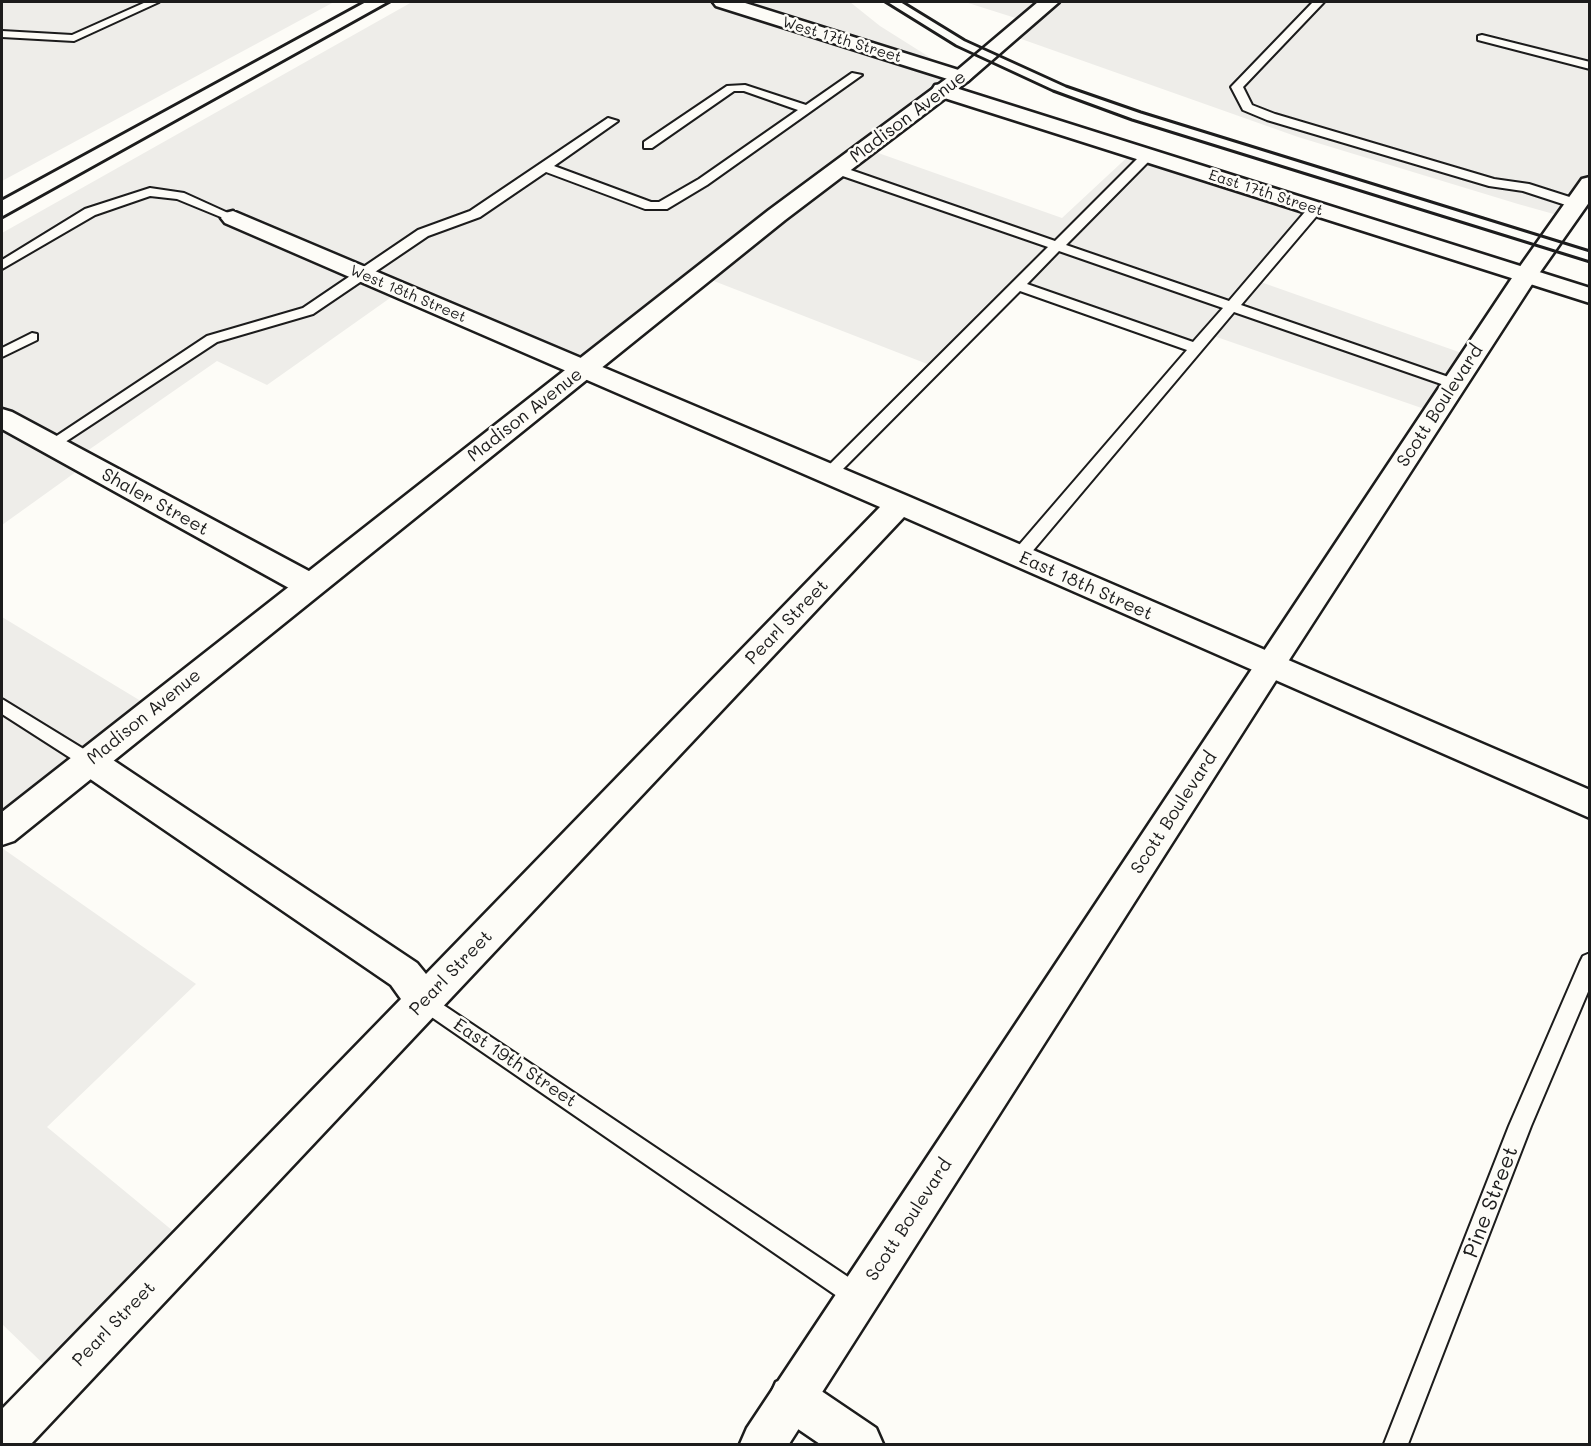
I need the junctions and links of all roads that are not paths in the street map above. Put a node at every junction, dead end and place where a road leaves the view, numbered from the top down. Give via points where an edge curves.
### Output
1 (154, 2) edge
2 (723, 2) edge
3 (1049, 2) edge
4 (1319, 2) edge
5 (2, 34) edge
6 (1482, 38) dead end
7 (1590, 66) edge
8 (856, 75) dead end
9 (952, 84) junction
10 (807, 109) junction
11 (612, 121) dead end
12 (648, 145) dead end
13 (1148, 156) junction
14 (545, 166) junction
15 (838, 170) junction
16 (1590, 184) edge
17 (1577, 204) junction
18 (1315, 208) junction
19 (233, 218) joint
20 (1056, 245) junction
21 (2, 266) edge
22 (360, 273) junction
23 (1526, 275) junction
24 (1017, 285) junction
25 (1590, 296) edge
26 (1232, 307) junction
27 (32, 337) dead end
28 (1196, 348) junction
29 (2, 353) edge
30 (582, 370) junction
31 (1455, 384) junction
32 (2, 418) edge
33 (51, 445) junction
34 (829, 474) junction
35 (900, 504) junction
36 (1019, 556) junction
37 (309, 585) junction
38 (1269, 666) junction
39 (2, 706) edge
40 (89, 761) junction
41 (1590, 805) edge
42 (2, 831) edge
43 (1590, 962) edge
44 (424, 1001) junction
45 (858, 1297) junction
46 (792, 1398) junction
47 (2, 1442) edge
48 (762, 1444) edge
49 (860, 1444) edge
50 (1396, 1444) edge

1 - 5 lane via 74,38
2 - 9 street, West 17th Street
3 - 9 street, Madison Avenue
4 - 17 lane via 1237,87 1247,107 1493,183 1525,187
6 - 7 lane
8 - 10 lane
9 - 13 street, East 17th Street
9 - 15 street, Madison Avenue
10 - 12 lane via 745,88 730,88
10 - 14 lane via 662,206 650,206
11 - 14 lane
13 - 18 street, East 17th Street
13 - 20 lane
14 - 22 lane via 475,214 423,233
15 - 20 lane
15 - 30 street, Madison Avenue
16 - 17 street, Scott Boulevard
17 - 23 street, Scott Boulevard
18 - 23 street, East 17th Street
18 - 26 lane
19 - 21 lane via 180,196 150,192 90,212
19 - 22 street, West 18th Street
20 - 24 lane
20 - 26 lane
22 - 30 street, West 18th Street
22 - 33 lane via 345,287 300,314 212,339
23 - 25 street, East 17th Street
23 - 31 street, Scott Boulevard
24 - 28 lane
24 - 34 lane
26 - 28 lane
26 - 31 lane
27 - 29 lane
28 - 36 lane
30 - 34 street, East 18th Street
30 - 37 street, Madison Avenue
31 - 38 street, Scott Boulevard
32 - 33 street, Shaler Street
33 - 37 street, Shaler Street
34 - 35 street, East 18th Street
35 - 36 street, East 18th Street
35 - 44 street, Pearl Street
36 - 38 street, East 18th Street
37 - 40 street, Madison Avenue
38 - 41 street, East 18th Street
38 - 45 street, Scott Boulevard
39 - 40 lane
40 - 42 street, Madison Avenue
40 - 44 street, East 19th Street via 404,974
43 - 50 lane, Pine Street via 1520,1126
44 - 45 lane, East 19th Street
44 - 47 street, Pearl Street
45 - 46 street, Scott Boulevard
46 - 48 street, Scott Boulevard
46 - 49 street

